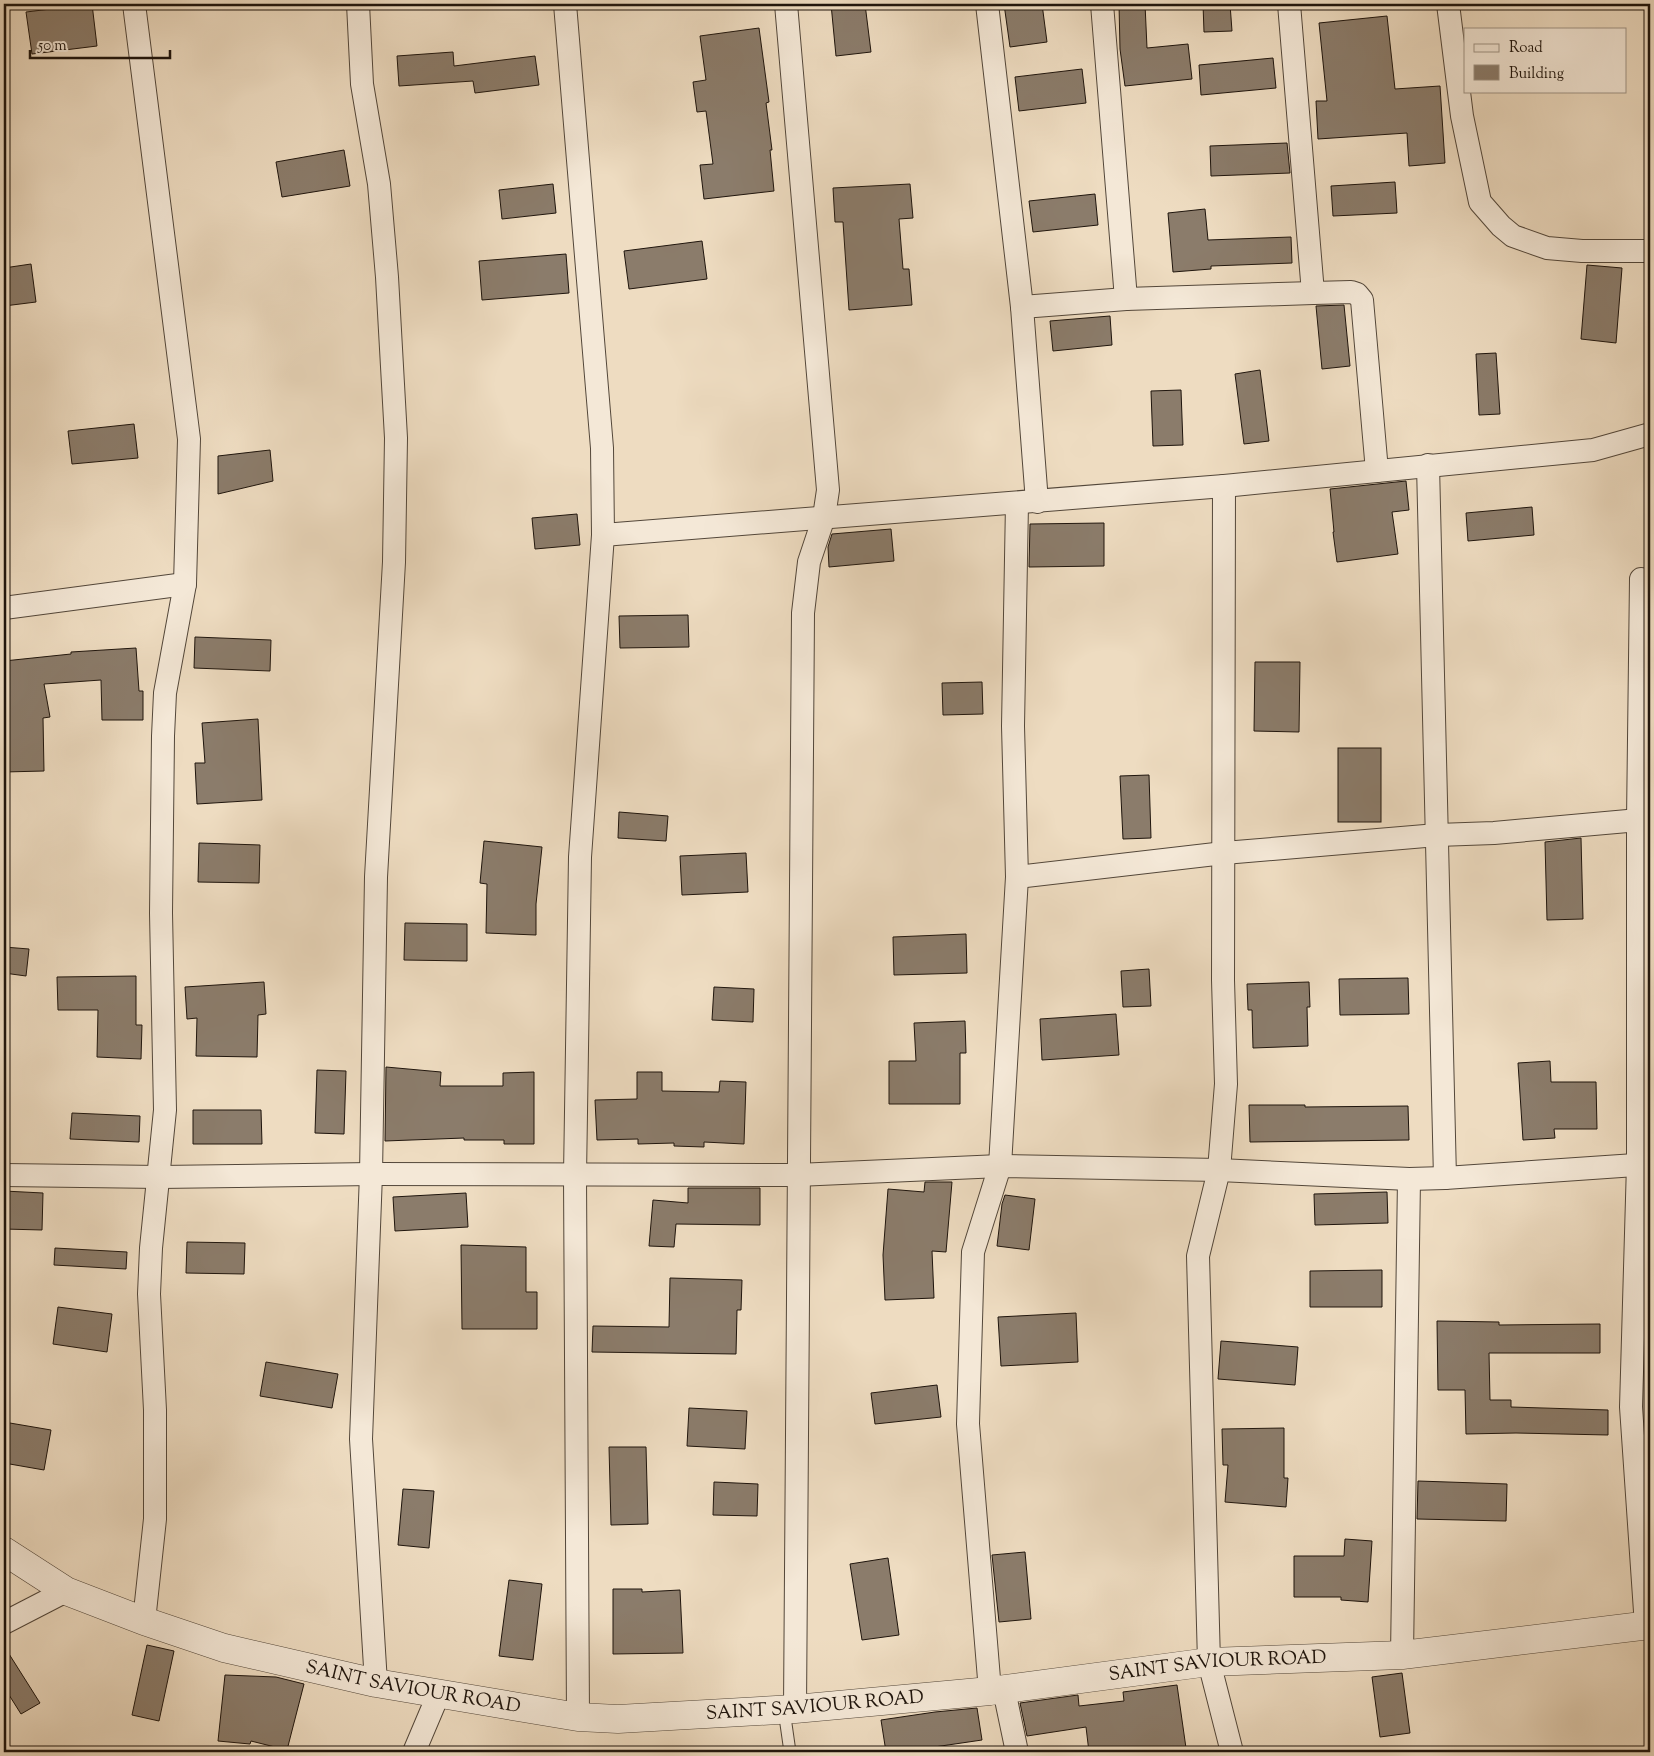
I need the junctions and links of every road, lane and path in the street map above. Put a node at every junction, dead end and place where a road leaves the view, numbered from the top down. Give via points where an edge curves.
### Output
1 (134, 4) edge
2 (358, 4) edge
3 (565, 4) edge
4 (786, 4) edge
5 (986, 4) edge
6 (1102, 4) edge
7 (1289, 4) edge
8 (1448, 4) edge
9 (1650, 251) edge
10 (1313, 293) junction
11 (1126, 299) junction
12 (1022, 307) junction
13 (1650, 434) edge
14 (1428, 465) junction
15 (1377, 471) junction
16 (1224, 486) junction
17 (1027, 503) junction
18 (824, 517) junction
19 (603, 535) junction
20 (1642, 580) dead end
21 (185, 584) junction
22 (4, 608) edge
23 (1644, 819) edge
24 (1437, 835) junction
25 (1224, 854) junction
26 (1017, 876) junction
27 (1644, 1164) edge
28 (1000, 1166) junction
29 (1219, 1170) junction
30 (371, 1174) junction
31 (4, 1175) edge
32 (797, 1175) junction
33 (575, 1176) junction
34 (160, 1178) junction
35 (1445, 1178) junction
36 (1408, 1179) junction
37 (4, 1551) edge
38 (66, 1591) junction
39 (144, 1621) junction
40 (4, 1623) edge
41 (1648, 1626) edge
42 (1402, 1654) junction
43 (1209, 1662) junction
44 (376, 1683) junction
45 (997, 1690) junction
46 (439, 1693) junction
47 (789, 1709) junction
48 (578, 1717) junction
49 (414, 1752) edge
50 (790, 1752) edge
51 (1017, 1752) edge
52 (1232, 1752) edge

1 - 21 street via 189,439
2 - 30 street via 362,84 379,184 396,438 394,562 376,877
3 - 19 street via 602,448
4 - 18 street via 828,490
5 - 12 street
6 - 11 street
7 - 10 street
8 - 9 street via 1462,116 1480,202 1513,236 1547,248
10 - 11 street
10 - 15 street via 1351,292 1362,300
11 - 12 street
12 - 17 street
13 - 14 street via 1593,450
14 - 15 street
14 - 24 street
15 - 16 street
16 - 17 street
16 - 25 street
17 - 18 street
17 - 26 street via 1013,726
18 - 19 street
18 - 32 street via 809,562 803,612
19 - 33 street via 580,857
20 - 23 street
21 - 22 street
21 - 34 street via 165,693 163,736 161,912 165,1110
23 - 24 street
23 - 27 street
24 - 25 street
24 - 35 street
25 - 26 street
25 - 29 street via 1226,1084
26 - 28 street
27 - 35 street
27 - 41 street via 1631,1407
28 - 29 street
28 - 32 street
28 - 45 street via 973,1252 968,1424
29 - 36 street
29 - 43 street via 1198,1256
30 - 33 street
30 - 34 street
30 - 44 street via 362,1439
31 - 34 street
32 - 33 street
32 - 47 street
33 - 48 street
34 - 39 street via 149,1294 155,1410 155,1519
35 - 36 street
36 - 42 street
37 - 38 street, SAINT SAVIOUR ROAD
38 - 39 street, SAINT SAVIOUR ROAD
38 - 40 street
39 - 44 street, SAINT SAVIOUR ROAD via 224,1648
41 - 42 street, SAINT SAVIOUR ROAD
42 - 43 street, SAINT SAVIOUR ROAD
43 - 45 street, SAINT SAVIOUR ROAD
43 - 52 street
44 - 46 street, SAINT SAVIOUR ROAD
45 - 47 street, SAINT SAVIOUR ROAD
45 - 51 street
46 - 48 street, SAINT SAVIOUR ROAD
46 - 49 street
47 - 48 street, SAINT SAVIOUR ROAD via 618,1719
47 - 50 lane

